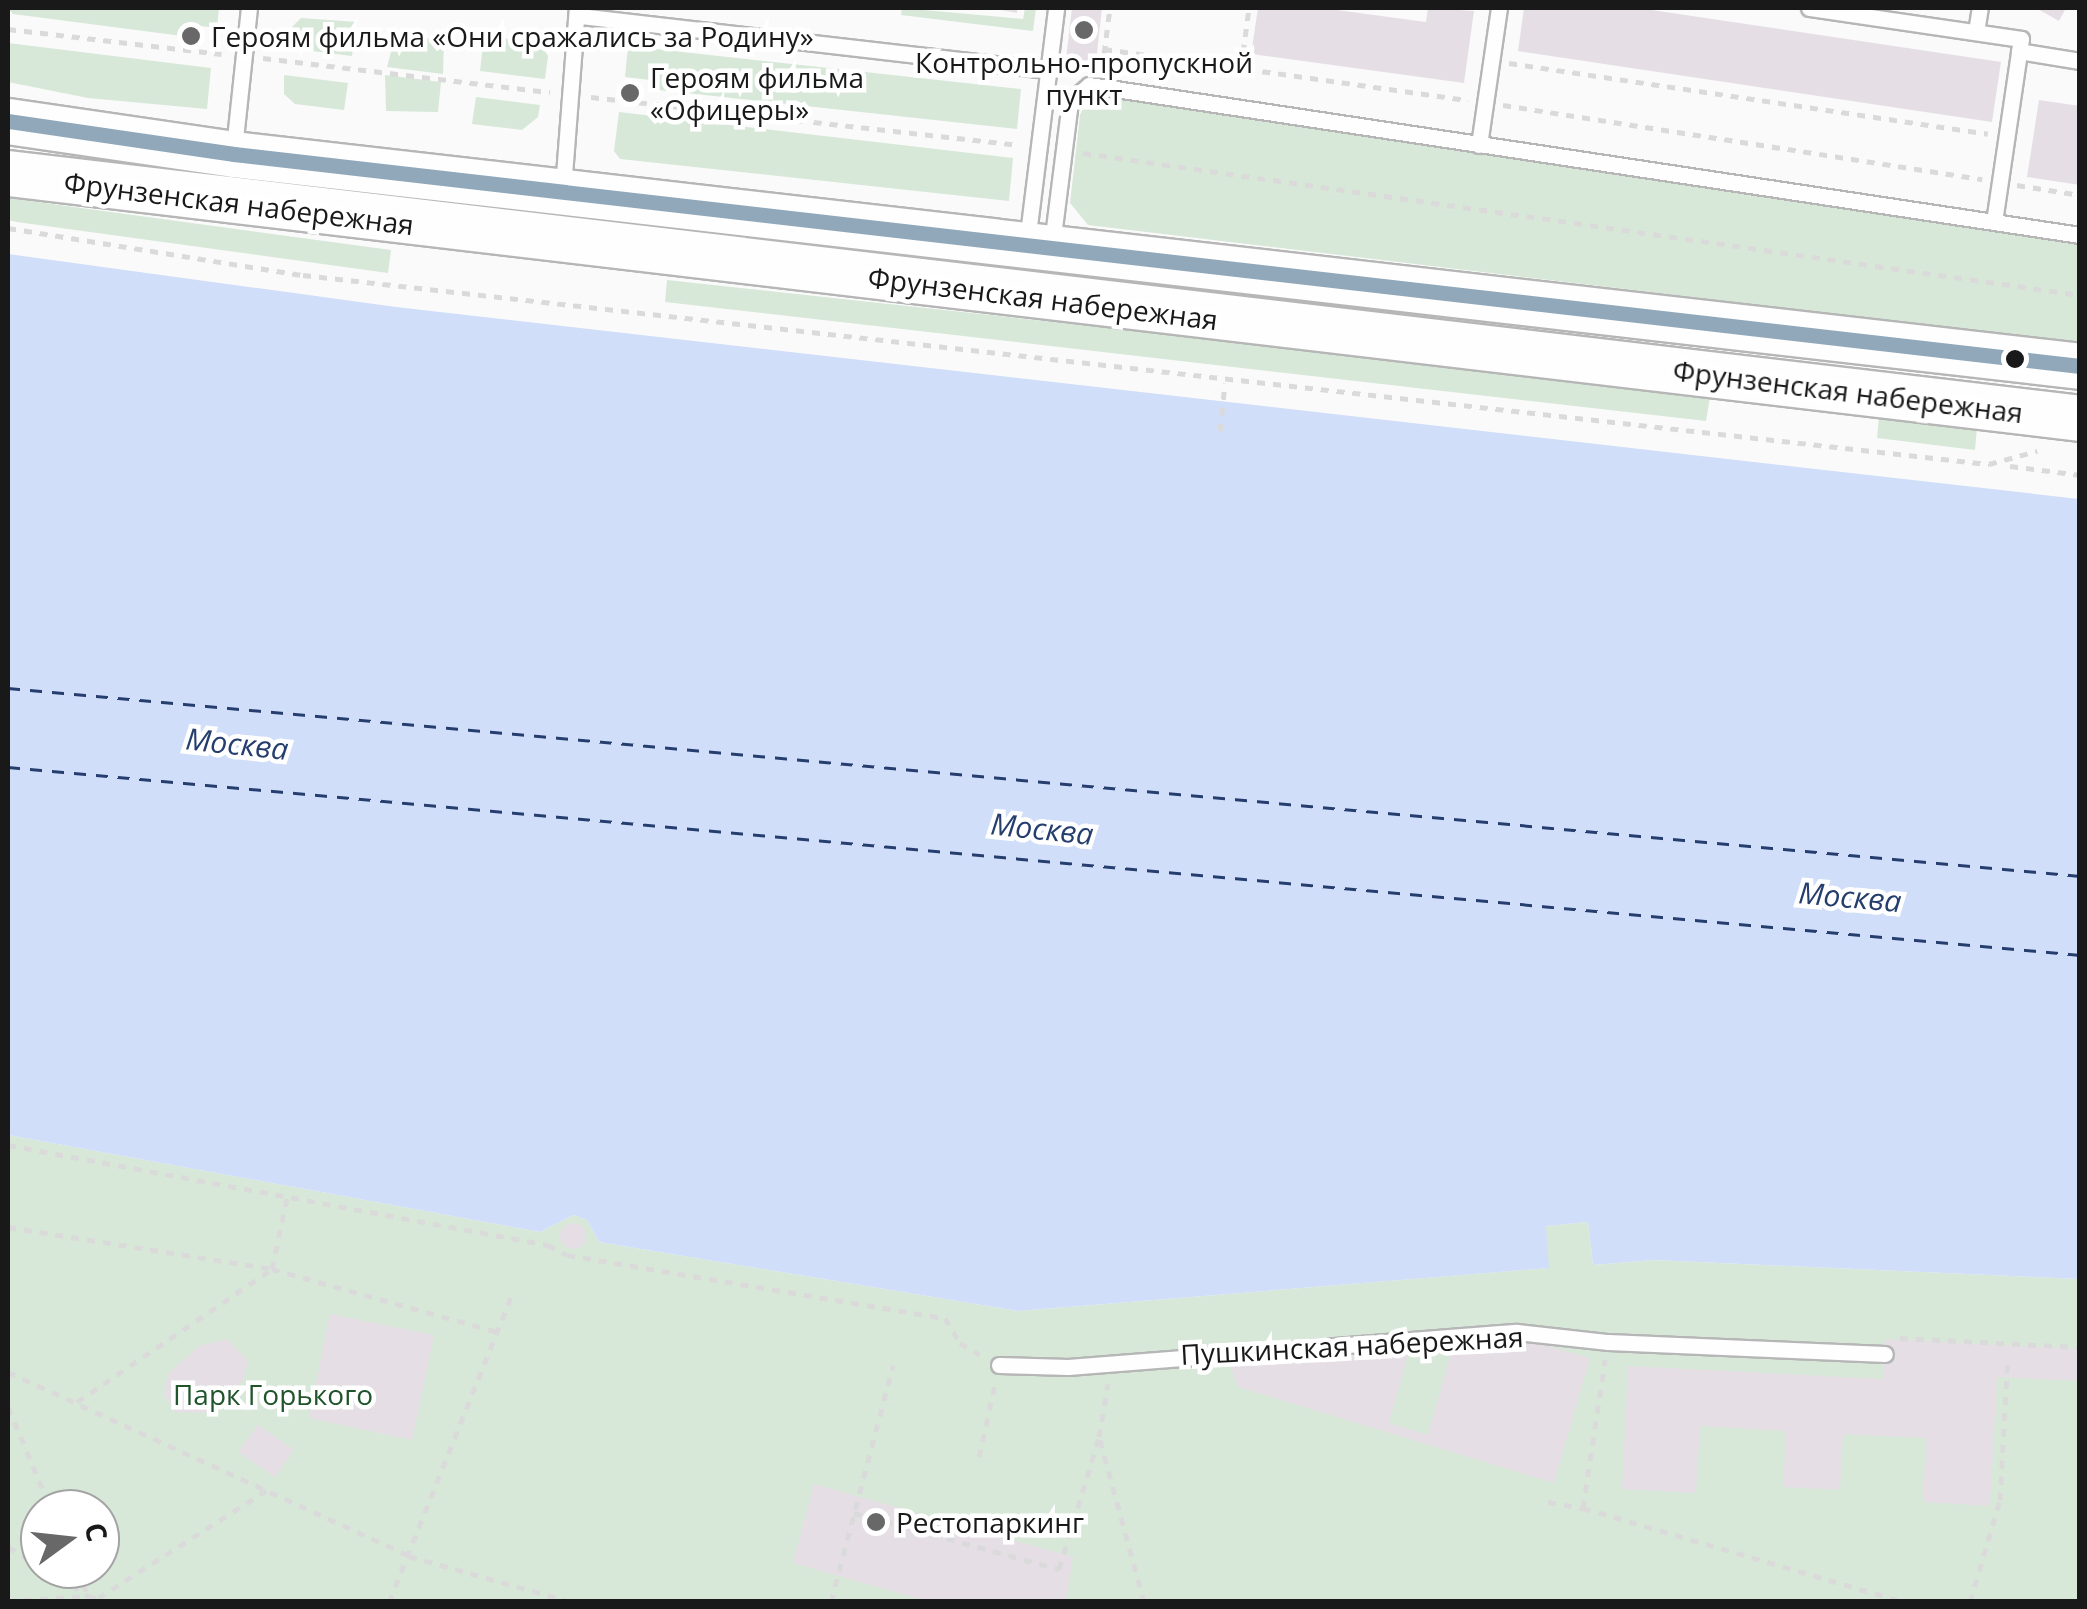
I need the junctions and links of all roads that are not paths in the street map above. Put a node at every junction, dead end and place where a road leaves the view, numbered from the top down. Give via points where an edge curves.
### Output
1 (248, 8) edge
2 (1056, 8) edge
3 (1499, 8) edge
4 (1809, 8) edge
5 (1980, 8) edge
6 (579, 12) edge
7 (605, 13) edge
8 (1976, 32) junction
9 (2019, 51) junction
10 (2080, 60) edge
11 (1048, 70) junction
12 (8, 121) edge
13 (1479, 145) junction
14 (234, 154) junction
15 (8, 173) edge
16 (562, 192) junction
17 (1994, 222) junction
18 (2080, 235) edge
19 (1039, 247) junction
20 (2080, 366) edge
21 (2080, 418) edge
22 (1885, 1354) dead end
23 (999, 1365) road end

1 - 14 lane
2 - 11 lane
3 - 13 lane
4 - 8 lane
5 - 8 lane
6 - 7 lane
6 - 16 lane
7 - 11 lane
8 - 9 lane via 2021,39
9 - 10 lane
9 - 17 lane
11 - 19 lane via 1039,148
12 - 14 main road, Фрунзенская набережная
13 - 17 lane
13 - 19 lane via 1089,85 1070,101
14 - 16 main road, Фрунзенская набережная
15 - 21 main road, Фрунзенская набережная
16 - 19 main road, Фрунзенская набережная
17 - 18 lane
19 - 20 main road, Фрунзенская набережная
22 - 23 lane, Пушкинская набережная via 1517,1332

